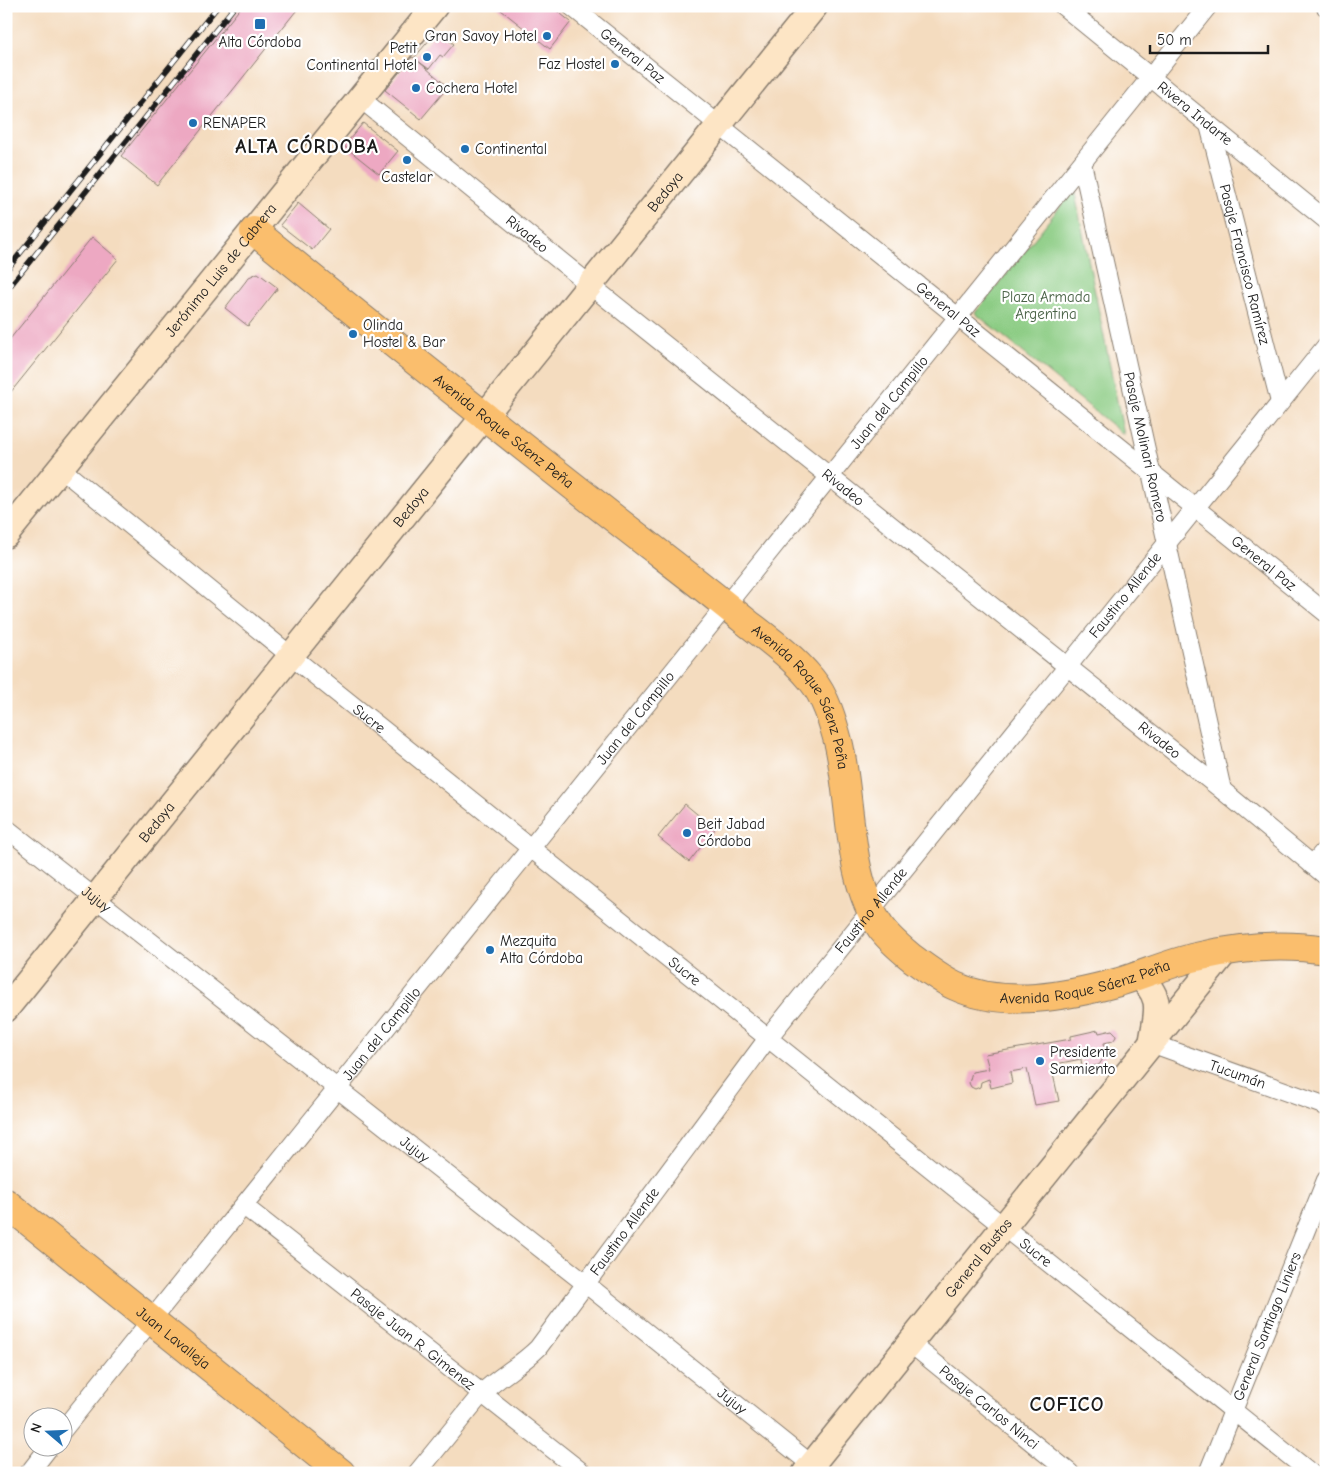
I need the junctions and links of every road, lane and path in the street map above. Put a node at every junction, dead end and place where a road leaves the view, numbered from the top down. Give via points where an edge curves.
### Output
1 (435, 6) edge
2 (571, 6) edge
3 (815, 6) edge
4 (1063, 6) edge
5 (1208, 6) edge
6 (1151, 78) junction
7 (361, 99) junction
8 (720, 125) junction
9 (1209, 125) junction
10 (1082, 163) junction
11 (1326, 220) edge
12 (254, 231) junction
13 (590, 285) junction
14 (958, 317) junction
15 (1326, 346) edge
16 (1280, 402) junction
17 (484, 417) junction
18 (60, 468) junction
19 (1151, 472) junction
20 (830, 477) junction
21 (1196, 508) junction
22 (6, 534) edge
23 (1167, 543) junction
24 (726, 605) junction
25 (1326, 613) edge
26 (291, 656) junction
27 (1068, 667) junction
28 (1222, 790) junction
29 (6, 828) edge
30 (531, 848) junction
31 (1326, 849) edge
32 (1319, 870) edge
33 (95, 898) junction
34 (871, 912) junction
35 (1326, 950) edge
36 (1226, 951) junction
37 (1137, 975) junction
38 (6, 1009) edge
39 (768, 1038) junction
40 (1152, 1043) junction
41 (337, 1089) junction
42 (1326, 1106) edge
43 (1326, 1180) edge
44 (6, 1203) edge
45 (244, 1206) junction
46 (1004, 1227) junction
47 (586, 1284) junction
48 (152, 1319) junction
49 (910, 1343) junction
50 (483, 1392) junction
51 (1233, 1410) junction
52 (72, 1419) edge
53 (42, 1456) edge
54 (813, 1470) edge
55 (29, 1473) edge
56 (341, 1473) edge
57 (417, 1473) edge
58 (583, 1473) edge
59 (1070, 1473) edge
60 (1208, 1473) edge
61 (1311, 1473) edge

1 - 7 main road, Jerónimo Luis de Cabrera
2 - 8 street, General Paz
3 - 8 main road, Bedoya
4 - 6 street, Rivera Indarte
5 - 6 street, Juan del Campillo
6 - 9 street, Rivera Indarte
6 - 10 street, Juan del Campillo
7 - 12 main road, Jerónimo Luis de Cabrera
7 - 13 street, Rivadeo
8 - 13 main road, Bedoya
8 - 14 street, General Paz
9 - 11 street, Rivera Indarte
9 - 16 street, Pasaje Francisco Ramírez
10 - 14 street, Juan del Campillo
10 - 19 street, Pasaje Molinari Romero
12 - 17 main road, Avenida Roque Sáenz Peña
12 - 18 main road, Jerónimo Luis de Cabrera
13 - 17 main road, Bedoya
13 - 20 street, Rivadeo
14 - 19 street, General Paz
14 - 20 street, Juan del Campillo
15 - 16 street, Faustino Allende
16 - 21 street, Faustino Allende
17 - 24 main road, Avenida Roque Sáenz Peña
17 - 26 main road, Bedoya
18 - 22 main road, Jerónimo Luis de Cabrera
18 - 26 street, Sucre
19 - 21 street, General Paz
19 - 23 street, Pasaje Molinari Romero
20 - 24 street, Juan del Campillo
20 - 27 street, Rivadeo
21 - 23 street, Faustino Allende
21 - 25 street, General Paz
23 - 27 street, Faustino Allende
23 - 28 street, Pasaje Molinari Romero
24 - 30 street, Juan del Campillo
24 - 34 main road, Avenida Roque Sáenz Peña via 801,668 825,703 845,773 854,856
26 - 30 street, Sucre
26 - 33 main road, Bedoya
27 - 28 street, Rivadeo
27 - 34 street, Faustino Allende
28 - 32 street, Rivadeo
29 - 33 street, Jujuy
30 - 39 street, Sucre
30 - 41 street, Juan del Campillo
31 - 32 street
33 - 38 main road, Bedoya
33 - 41 street, Jujuy
34 - 37 main road, Avenida Roque Sáenz Peña via 883,932 928,970 955,986 989,997 1030,998 1079,991
34 - 39 street, Faustino Allende
35 - 36 main road, Avenida Roque Sáenz Peña via 1257,947
36 - 37 main road, Avenida Roque Sáenz Peña via 1194,957
36 - 40 main road, General Bustos
37 - 40 main road, General Bustos via 1147,983 1156,998 1158,1008
39 - 46 street, Sucre
39 - 47 street, Faustino Allende
40 - 42 street, Tucumán
40 - 46 main road, General Bustos
41 - 45 street, Juan del Campillo
41 - 47 street, Jujuy
43 - 51 street, General Santiago Liniers
44 - 48 main road, Juan Lavalleja
45 - 48 street, Juan del Campillo
45 - 50 street, Pasaje Juan R. Gimenez
46 - 49 main road, General Bustos
46 - 51 street, Sucre
47 - 50 street, Faustino Allende via 538,1348
47 - 54 street, Jujuy
48 - 52 street, Juan del Campillo
48 - 56 main road, Juan Lavalleja
49 - 54 main road, General Bustos
49 - 59 street, Pasaje Carlos Ninci
50 - 57 street, Faustino Allende
50 - 58 street, Pasaje Juan R. Gimenez
51 - 60 street, General Santiago Liniers
51 - 61 street, Sucre
53 - 55 street

